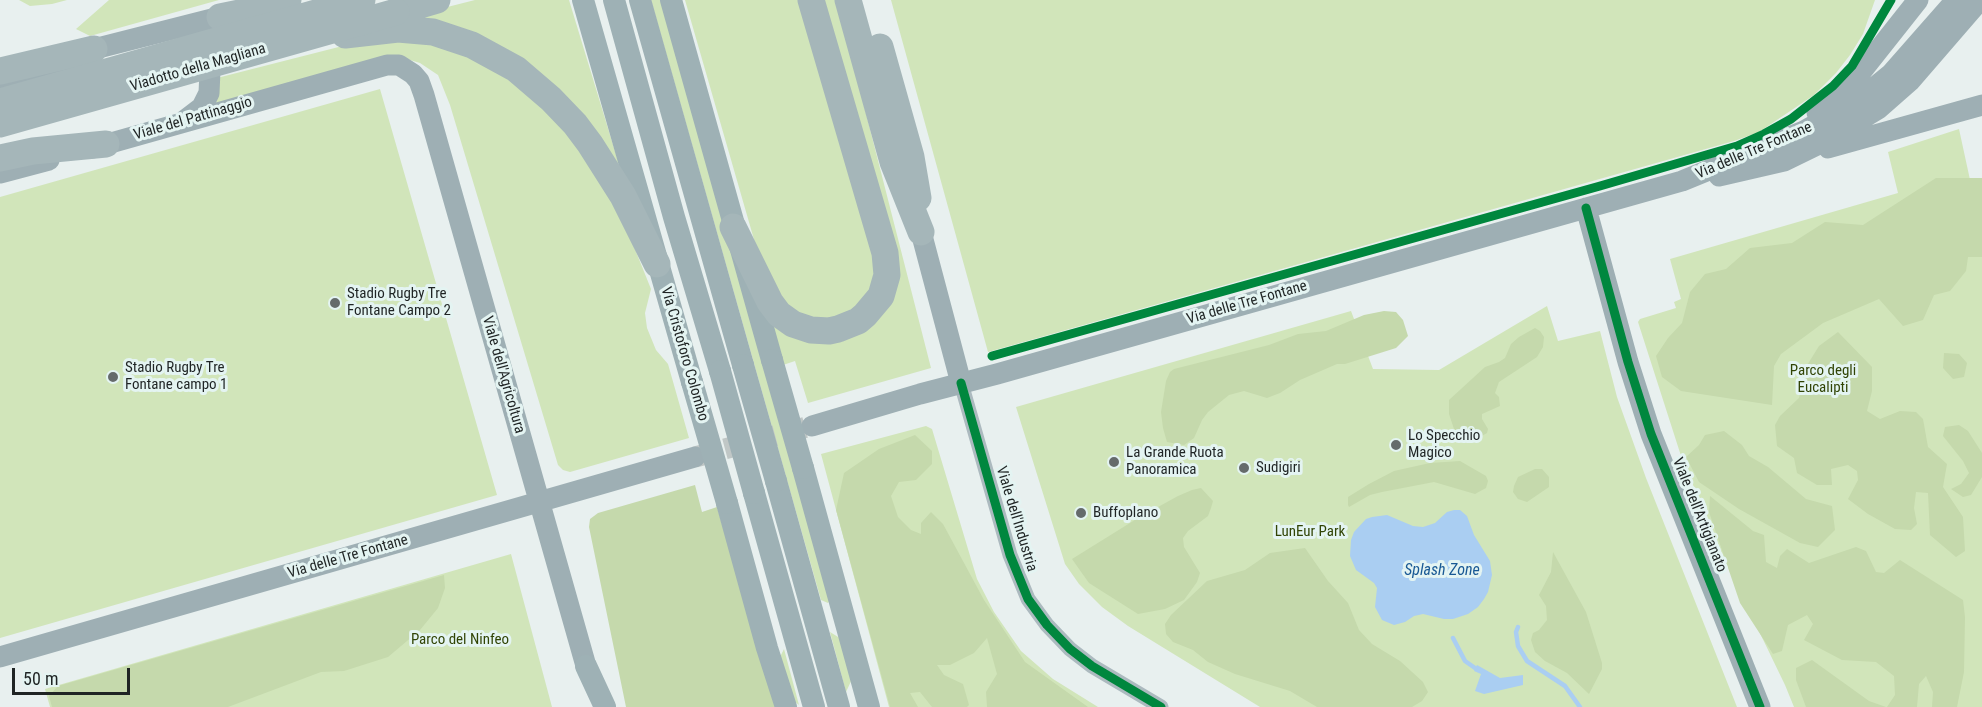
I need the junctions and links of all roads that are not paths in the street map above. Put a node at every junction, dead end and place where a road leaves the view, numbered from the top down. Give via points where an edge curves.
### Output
1 (260, 0) edge
2 (288, 0) edge
3 (362, 0) edge
4 (437, 0) edge
5 (583, 0) edge
6 (614, 0) edge
7 (640, 0) edge
8 (671, 0) edge
9 (811, 0) edge
10 (848, 0) edge
11 (866, 0) edge
12 (1918, 0) edge
13 (1956, 0) edge
14 (1980, 0) edge
15 (220, 16) junction
16 (402, 21) junction
17 (191, 24) junction
18 (94, 49) junction
19 (387, 65) joint
20 (0, 70) edge
21 (0, 87) edge
22 (0, 102) edge
23 (1982, 105) edge
24 (182, 122) junction
25 (0, 124) edge
26 (106, 144) junction
27 (1768, 145) junction
28 (0, 158) edge
29 (1784, 161) junction
30 (0, 173) edge
31 (1683, 181) junction
32 (1586, 208) junction
33 (674, 218) junction
34 (733, 227) junction
35 (921, 232) junction
36 (660, 274) junction
37 (961, 383) junction
38 (812, 426) tunnel mouth
39 (695, 457) tunnel mouth
40 (540, 502) junction
41 (812, 609) junction
42 (788, 618) junction
43 (846, 623) junction
44 (767, 648) junction
45 (0, 657) edge
46 (586, 666) junction
47 (866, 697) edge
48 (593, 707) edge
49 (605, 707) edge
50 (786, 707) edge
51 (814, 707) edge
52 (839, 707) edge
53 (851, 707) edge
54 (1161, 707) edge
55 (1760, 707) edge

1 - 15 main road
2 - 15 highway
3 - 22 highway, Viadotto della Magliana, bridge
4 - 16 highway, Viadotto della Magliana
5 - 36 main road, Via Cristoforo Colombo
6 - 33 main road, Via Cristoforo Colombo
7 - 41 main road, bridge
8 - 34 main road
9 - 34 highway via 885,253 887,276 880,296 858,321 838,330 811,330 794,324 770,302
10 - 35 highway via 892,162
11 - 35 highway via 916,177
12 - 27 main road via 1841,93 1816,115
13 - 27 main road, Via delle Tre Fontane via 1869,93 1821,122
14 - 29 main road, Via delle Tre Fontane via 1890,99 1849,128
15 - 17 main road
16 - 25 highway, Viadotto della Magliana, bridge via 299,40
16 - 36 highway via 490,53 551,99 579,129 609,172
17 - 18 main road
17 - 24 main road via 207,54 210,89 202,107
18 - 20 highway
18 - 21 main road via 32,78
19 - 24 main road, Viale del Pattinaggio
19 - 40 main road, Viale dell'Agricoltura via 399,65 421,84
23 - 29 main road
24 - 26 main road, Viale del Pattinaggio
26 - 28 highway
26 - 30 main road, Viale del Pattinaggio
27 - 31 main road, Via delle Tre Fontane
29 - 31 main road, Via delle Tre Fontane
31 - 32 main road, Via delle Tre Fontane
32 - 37 main road, Via delle Tre Fontane
32 - 55 main road, Viale dell'Artigianato via 1651,434
33 - 36 main road
33 - 42 main road, Via Cristoforo Colombo, bridge
34 - 43 main road, bridge
35 - 37 main road, Viale dell'Industria
36 - 44 main road, Via Cristoforo Colombo, bridge
37 - 38 main road, Via delle Tre Fontane
37 - 54 street, Viale dell'Industria via 1010,555 1028,599 1070,649
39 - 40 main road, Via delle Tre Fontane
40 - 45 main road, Via delle Tre Fontane
40 - 46 main road, Viale dell'Agricoltura
41 - 43 main road
41 - 52 main road
42 - 44 main road
42 - 51 main road, Via Cristoforo Colombo
43 - 47 main road
44 - 50 main road, Via Cristoforo Colombo
46 - 48 street, Viale dell'Agricoltura
46 - 49 main road
47 - 53 main road

